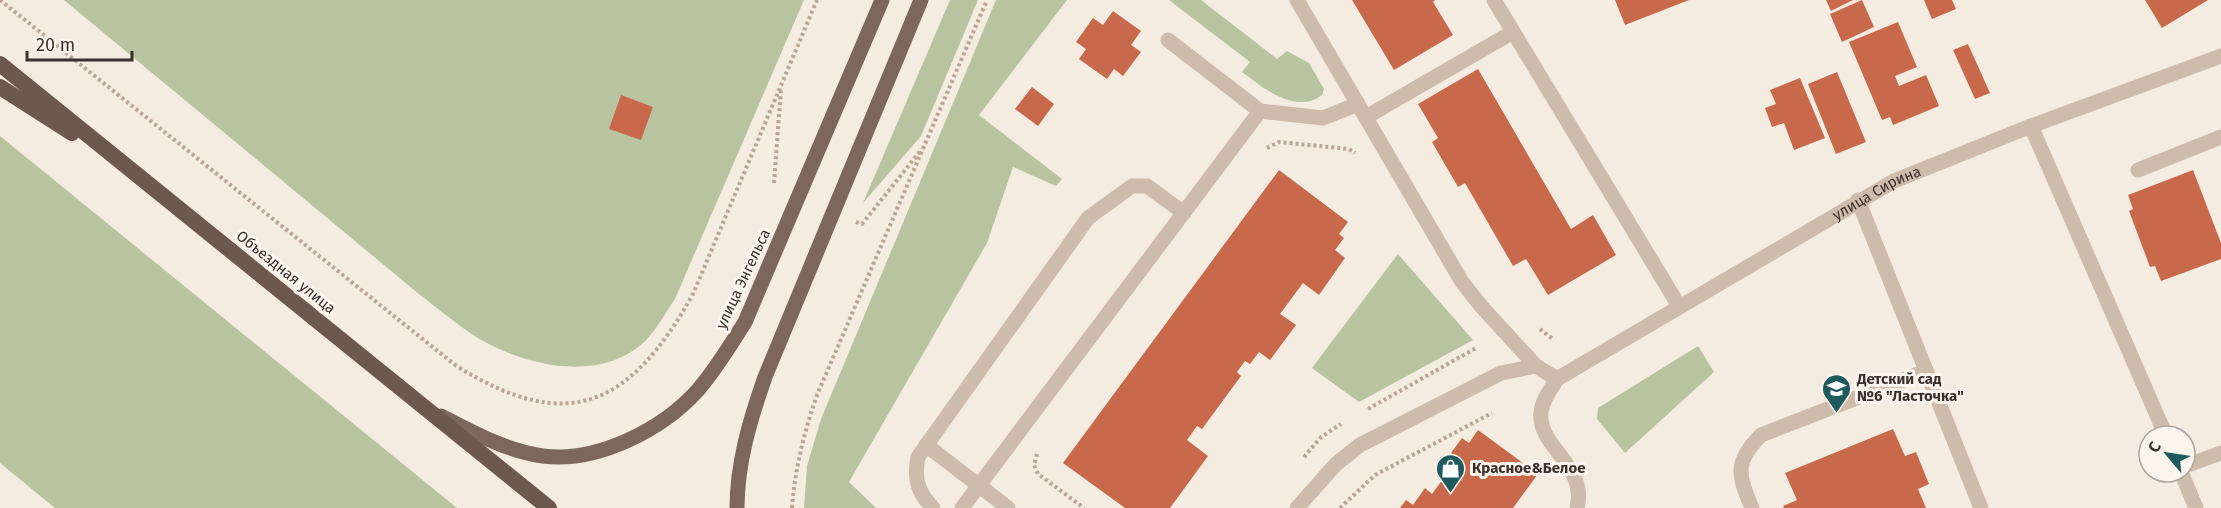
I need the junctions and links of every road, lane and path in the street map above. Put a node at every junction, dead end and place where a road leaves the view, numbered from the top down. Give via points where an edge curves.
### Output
1 (0, 0) edge
2 (817, 0) edge
3 (882, 0) edge
4 (921, 0) edge
5 (987, 0) edge
6 (1297, 0) edge
7 (1494, 0) edge
8 (1513, 32) junction
9 (1168, 40) dead end
10 (2221, 56) edge
11 (0, 63) edge
12 (0, 87) edge
13 (1362, 110) junction
14 (1260, 111) junction
15 (2031, 126) junction
16 (2221, 138) edge
17 (1263, 152) dead end
18 (1357, 154) dead end
19 (2138, 170) dead end
20 (146, 181) junction
21 (1858, 200) junction
22 (1184, 213) junction
23 (1679, 306) junction
24 (1536, 366) junction
25 (1926, 371) junction
26 (1557, 379) junction
27 (427, 409) junction
28 (1492, 413) dead end
29 (2161, 424) edge
30 (926, 446) junction
31 (1043, 447) dead end
32 (2221, 453) edge
33 (2197, 462) edge
34 (2186, 484) edge
35 (980, 486) junction
36 (549, 508) edge
37 (737, 508) edge
38 (792, 508) edge
39 (933, 508) edge
40 (962, 508) edge
41 (1008, 508) edge
42 (1084, 508) edge
43 (1297, 508) edge
44 (1340, 508) edge
45 (1577, 508) edge
46 (1752, 508) edge
47 (1981, 508) edge
48 (2196, 508) edge

1 - 2 path via 455,365 501,390 557,404 578,404 616,389 650,360 679,320
3 - 27 main road, улица Энгельса via 745,322 721,362 696,392 644,431 597,452 575,456 518,451
4 - 37 main road via 765,377 741,460
5 - 38 path via 817,395 799,453
6 - 13 street
7 - 8 street
8 - 13 street
8 - 23 street
9 - 14 street
10 - 15 street, улица Сирина
11 - 20 highway, Объездная улица
12 - 20 highway
13 - 14 street via 1323,118
13 - 24 street via 1462,282
14 - 22 street
15 - 21 street, улица Сирина via 1894,181
15 - 29 street
16 - 19 street
17 - 18 path via 1279,142 1349,149
20 - 27 highway, Объездная улица
21 - 23 street, улица Сирина
21 - 25 street
22 - 30 street via 1147,186 1132,186 1089,218
22 - 35 street
23 - 26 street, улица Сирина
24 - 26 street
24 - 43 street via 1501,373 1360,445 1336,464
25 - 46 street via 1761,435 1741,462 1741,480
25 - 47 street
26 - 45 street via 1541,413 1542,425 1578,481 1581,493
27 - 36 highway, Объездная улица
28 - 44 path via 1375,475
30 - 35 street
30 - 39 street via 918,457 915,477 922,498
31 - 42 path via 1034,465 1038,474
32 - 33 street
34 - 48 street
35 - 40 street
35 - 41 street

